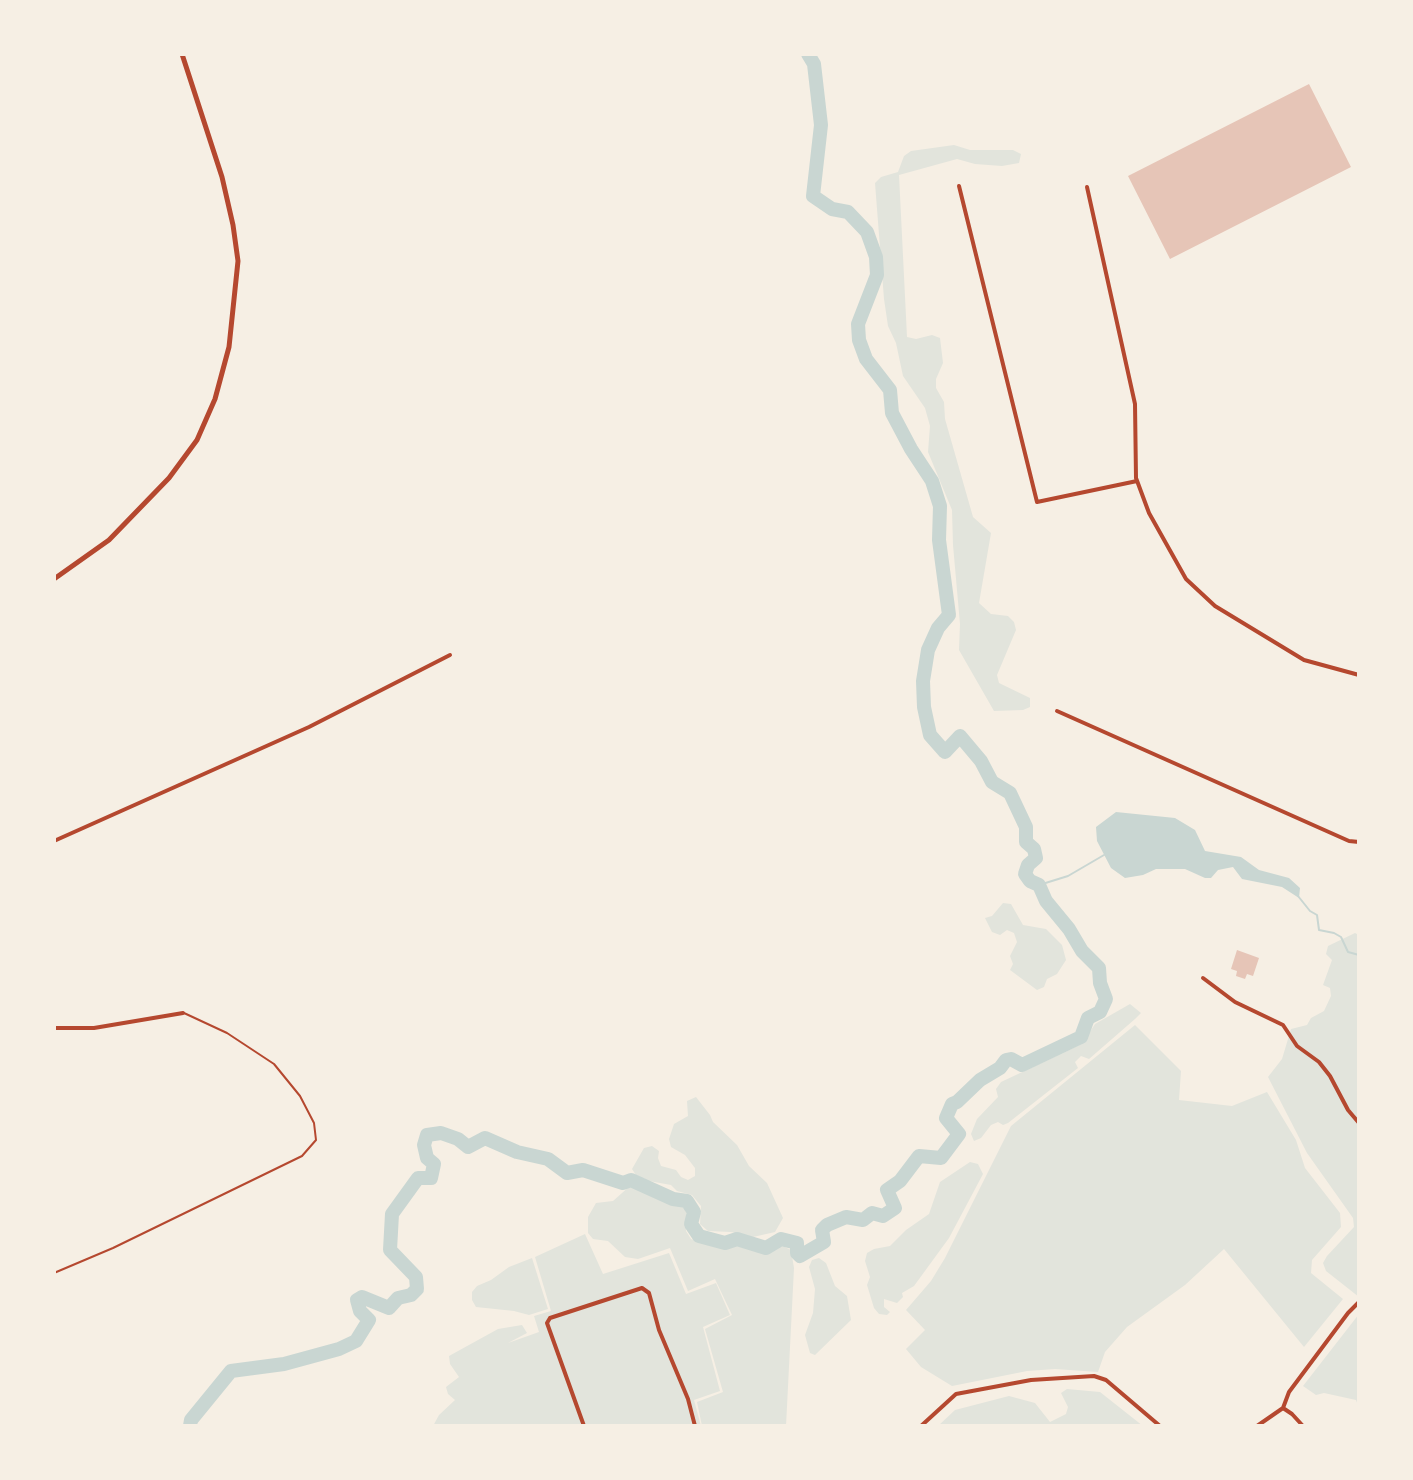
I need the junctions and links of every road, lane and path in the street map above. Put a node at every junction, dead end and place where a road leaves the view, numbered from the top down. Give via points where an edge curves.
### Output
1 (182, 54) edge
2 (959, 186) dead end
3 (1087, 187) dead end
4 (1137, 481) junction
5 (54, 579) edge
6 (450, 655) dead end
7 (1359, 675) edge
8 (1057, 711) dead end
9 (54, 841) edge
10 (1359, 842) edge
11 (1203, 978) dead end
12 (183, 1013) joint
13 (54, 1028) edge
14 (1359, 1123) edge
15 (54, 1273) edge
16 (1359, 1302) edge
17 (1283, 1408) junction
18 (584, 1426) edge
19 (695, 1426) edge
20 (921, 1426) edge
21 (1160, 1426) edge
22 (1257, 1426) edge
23 (1303, 1426) edge

1 - 5 street via 233,225 238,261 229,347 197,440 169,478 109,540
2 - 4 street via 1037,502
3 - 4 street via 1135,404
4 - 7 street via 1186,579 1215,606 1304,660
6 - 9 street via 309,727
8 - 10 street
11 - 14 street via 1235,1002 1283,1025 1297,1046 1319,1062
12 - 13 street via 94,1028
12 - 15 lane via 227,1033 274,1064 300,1096 316,1140 302,1156
16 - 17 street via 1289,1392
17 - 22 street
17 - 23 street
18 - 19 street via 547,1323 642,1288 649,1293
20 - 21 street via 956,1394 1068,1376 1106,1380

